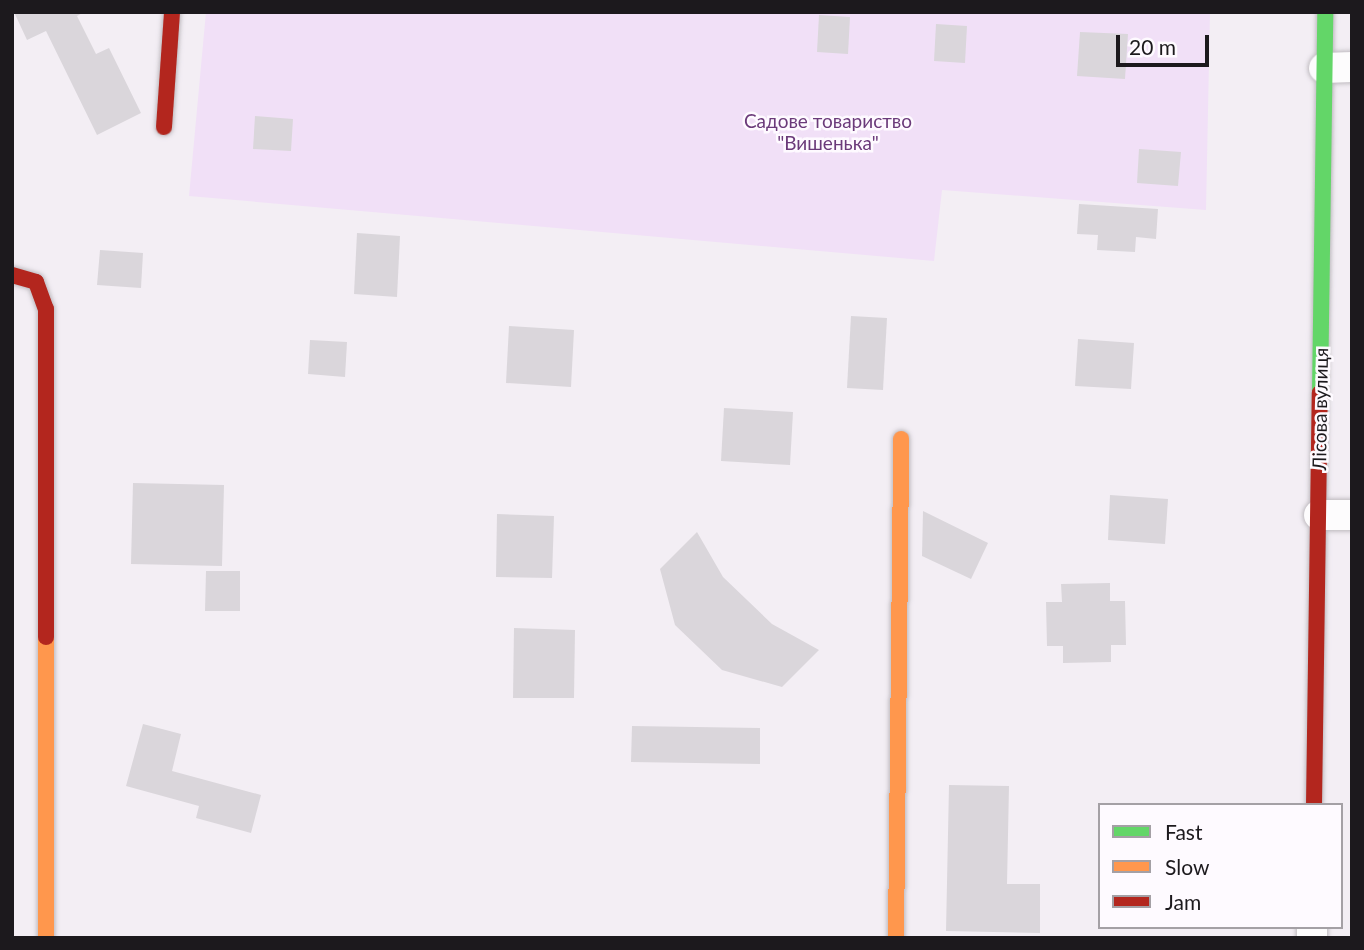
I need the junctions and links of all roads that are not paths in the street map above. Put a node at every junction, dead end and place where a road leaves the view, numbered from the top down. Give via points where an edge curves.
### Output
1 (172, 12) edge
2 (1325, 12) edge
3 (1338, 68) edge
4 (164, 127) dead end
5 (12, 275) edge
6 (901, 439) dead end
7 (1319, 515) junction
8 (1352, 515) edge
9 (1314, 803) edge
10 (46, 938) edge
11 (896, 938) edge

1 - 4 street
2 - 3 street, Лісова вулиця
3 - 7 street, Лісова вулиця
5 - 10 street via 36,282 46,309
6 - 11 street
7 - 8 street
7 - 9 street, Лісова вулиця

